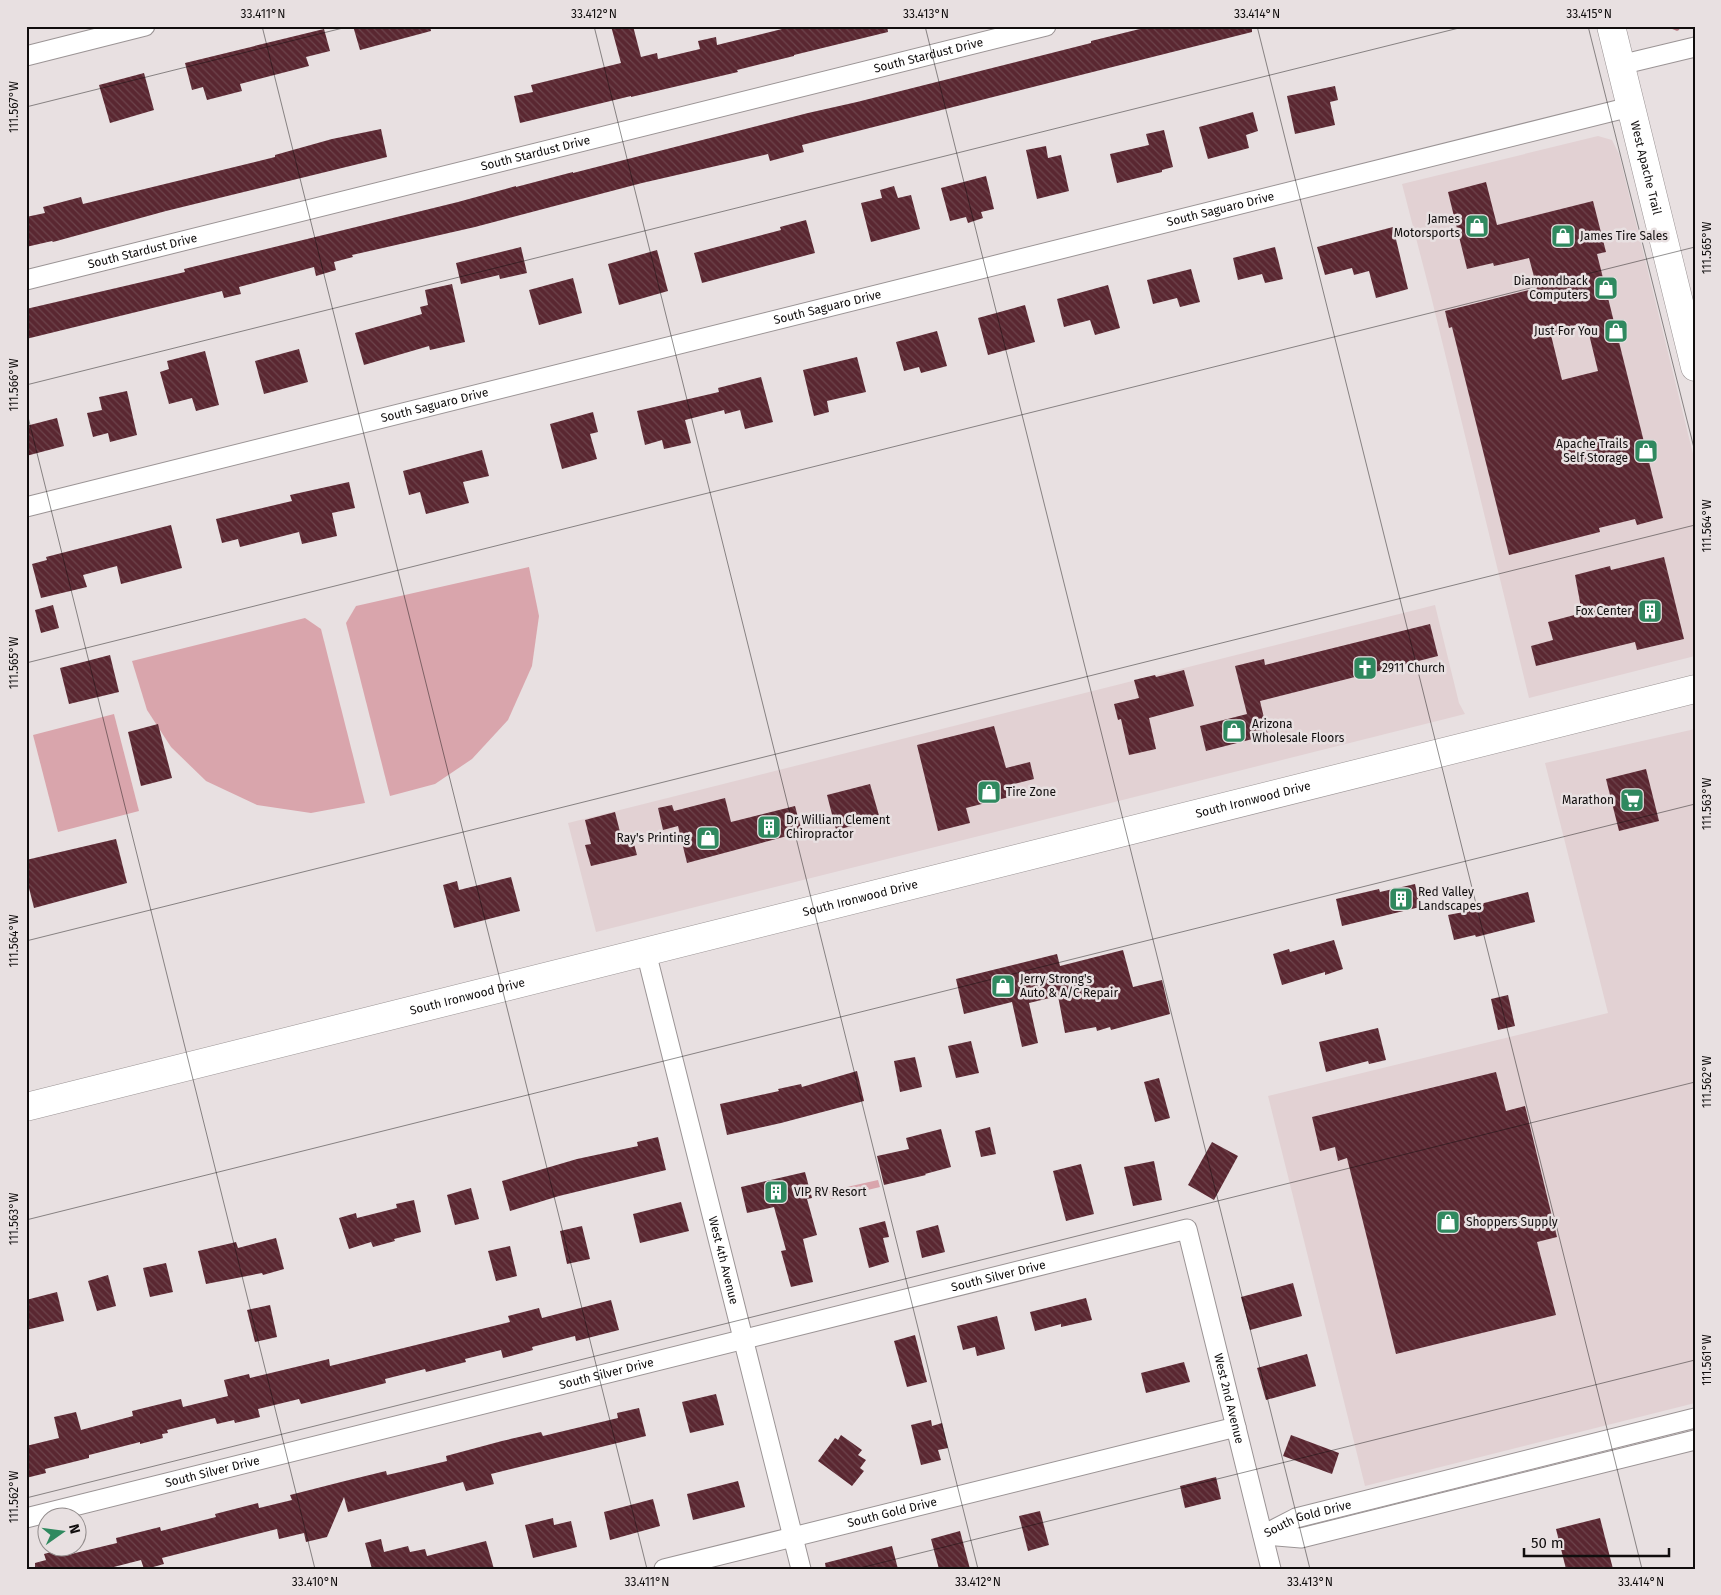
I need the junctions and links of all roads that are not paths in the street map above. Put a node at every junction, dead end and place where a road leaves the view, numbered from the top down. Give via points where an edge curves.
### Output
1 (145, 26) edge
2 (1046, 26) edge
3 (1611, 26) edge
4 (1695, 47) edge
5 (26, 56) edge
6 (1620, 65) junction
7 (1630, 107) junction
8 (26, 280) edge
9 (1695, 367) edge
10 (26, 507) edge
11 (1695, 689) edge
12 (646, 952) junction
13 (26, 1108) edge
14 (1187, 1230) joint
15 (744, 1340) junction
16 (1695, 1418) edge
17 (1236, 1427) junction
18 (1695, 1440) edge
19 (1420, 1487) junction
20 (1426, 1508) junction
21 (26, 1518) edge
22 (1263, 1535) junction
23 (793, 1537) junction
24 (664, 1569) edge
25 (801, 1569) edge
26 (1271, 1569) edge

1 - 5 street
2 - 8 street, South Stardust Drive
3 - 6 main road, West Apache Trail
4 - 6 street
6 - 7 main road, West Apache Trail
7 - 9 main road, West Apache Trail
7 - 10 street, South Saguaro Drive
11 - 12 main road, South Ironwood Drive
12 - 13 main road, South Ironwood Drive
12 - 15 street, West 4th Avenue
14 - 15 street, South Silver Drive
14 - 17 street, West 2nd Avenue
15 - 21 street, South Silver Drive
15 - 23 street, West 4th Avenue
16 - 19 street, South Gold Drive
17 - 22 street, West 2nd Avenue
17 - 23 street, South Gold Drive
18 - 20 street, South Gold Drive
19 - 20 street
19 - 22 street, South Gold Drive via 1296,1518
20 - 22 street, South Gold Drive via 1301,1538
22 - 26 street, West 2nd Avenue
23 - 24 street, South Gold Drive
23 - 25 street, West 4th Avenue

